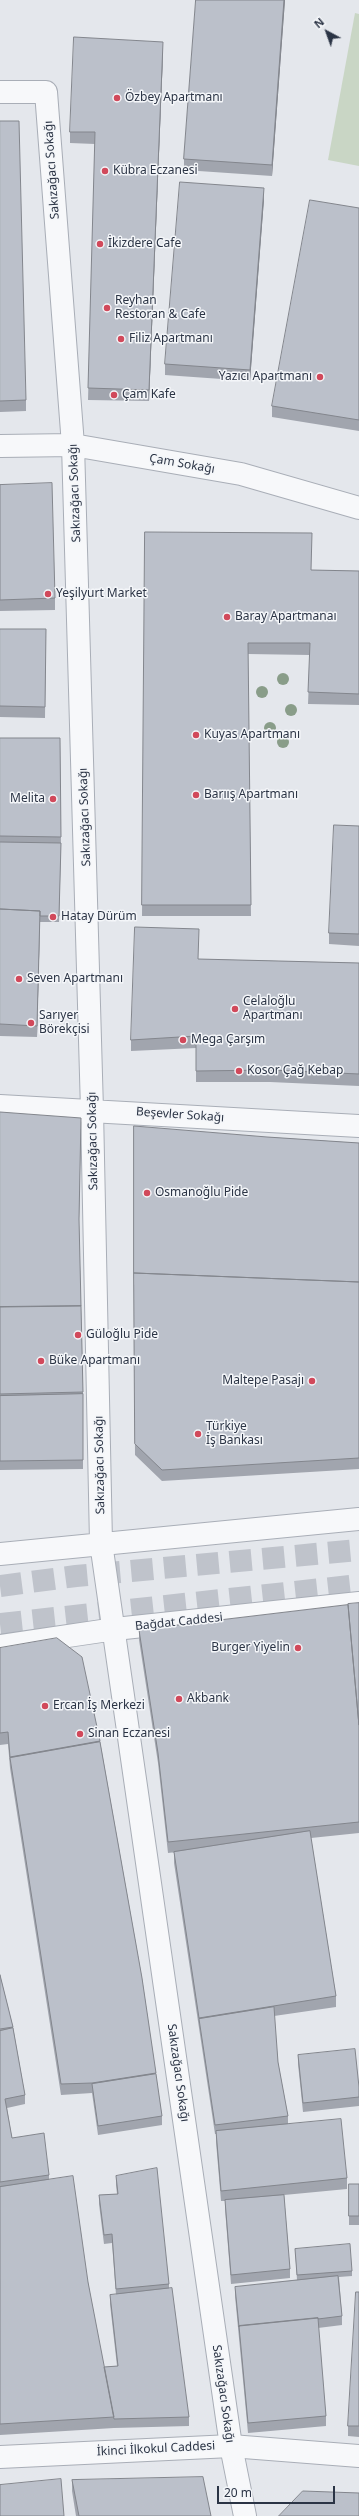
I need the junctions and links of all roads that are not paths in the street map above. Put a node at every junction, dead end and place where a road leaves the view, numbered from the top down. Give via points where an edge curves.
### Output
1 (0, 92) edge
2 (73, 445) junction
3 (0, 446) edge
4 (359, 508) edge
5 (0, 1106) edge
6 (92, 1110) junction
7 (359, 1126) edge
8 (359, 1519) edge
9 (101, 1543) junction
10 (0, 1554) edge
11 (359, 1603) edge
12 (115, 1629) junction
13 (0, 1646) edge
14 (231, 2446) junction
15 (359, 2456) edge
16 (0, 2457) edge
17 (245, 2516) edge

1 - 2 street, Sakızağacı Sokağı via 46,92
2 - 3 street, Çam Sokağı
2 - 4 street, Çam Sokağı via 241,474
2 - 6 street, Sakızağacı Sokağı
5 - 6 street, Beşevler Sokağı
6 - 7 street, Beşevler Sokağı
6 - 9 street, Sakızağacı Sokağı
8 - 9 street
9 - 10 street
9 - 12 street, Sakızağacı Sokağı
11 - 12 street, Bağdat Caddesi
12 - 13 street, Bağdat Caddesi
12 - 14 street, Sakızağacı Sokağı
14 - 15 street, İkinci İlkokul Caddesi
14 - 16 street, İkinci İlkokul Caddesi
14 - 17 street, Sakızağacı Sokağı

